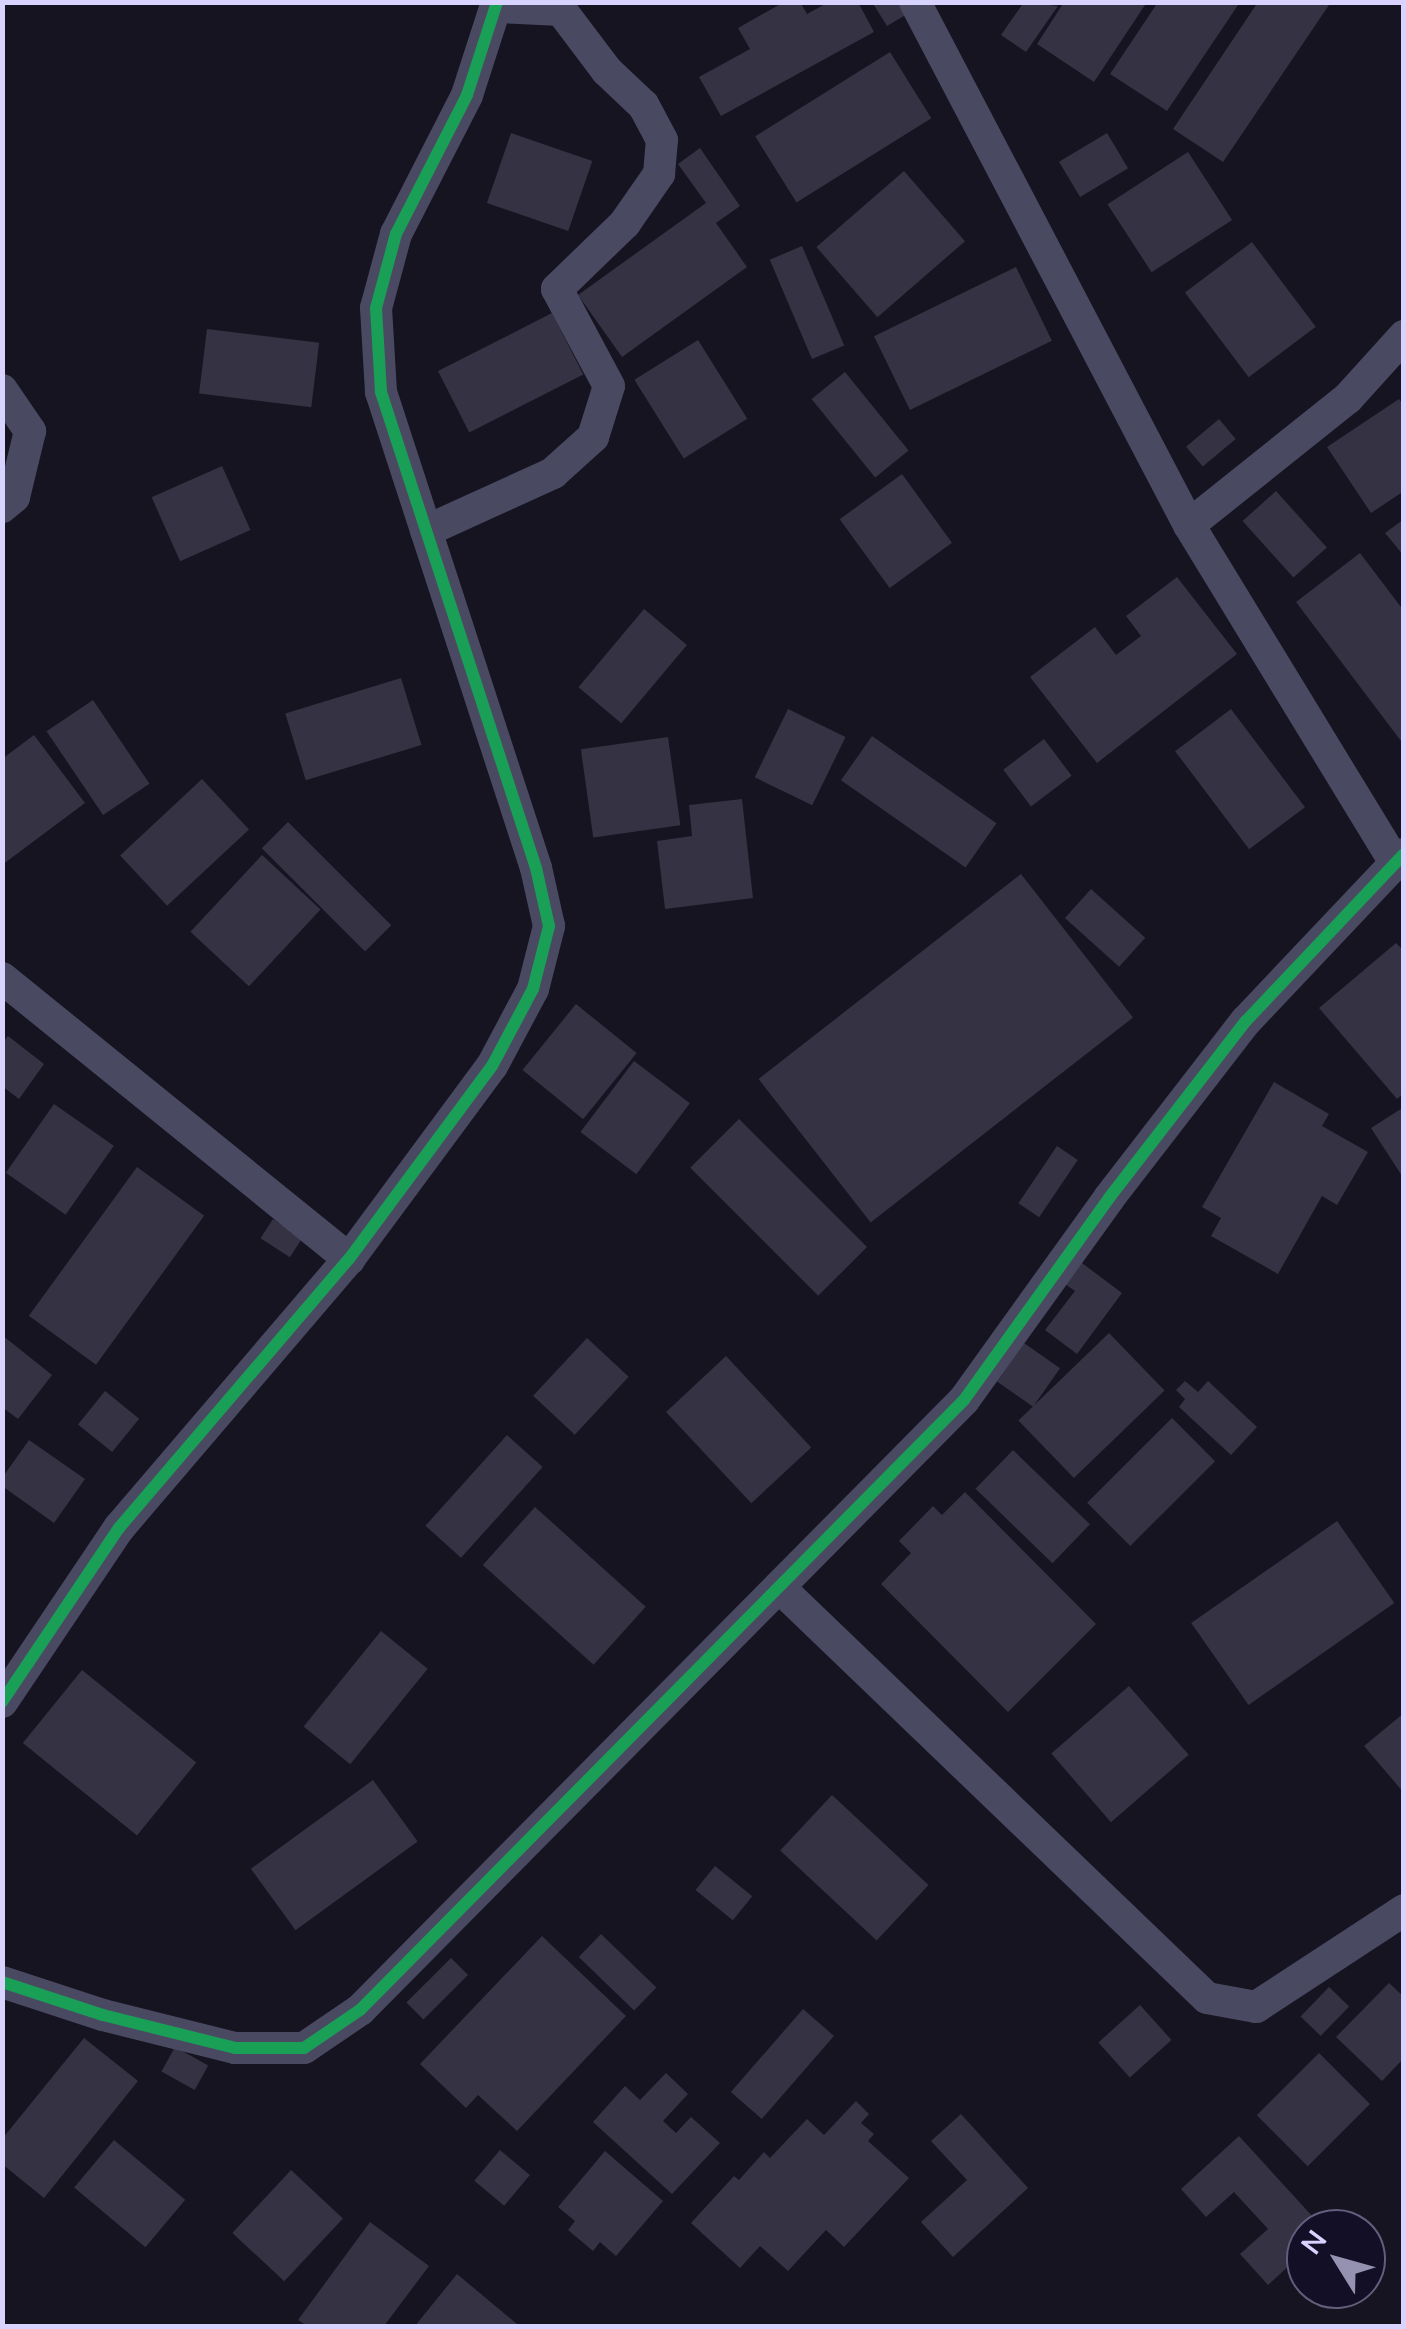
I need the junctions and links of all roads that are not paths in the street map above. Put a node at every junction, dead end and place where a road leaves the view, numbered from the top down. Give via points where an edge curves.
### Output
1 (915, 2) edge
2 (497, 5) edge
3 (1404, 336) edge
4 (2, 390) edge
5 (2, 508) edge
6 (1188, 526) junction
7 (426, 531) junction
8 (1399, 857) edge
9 (2, 978) edge
10 (348, 1260) junction
11 (779, 1586) junction
12 (2, 1702) edge
13 (1404, 1910) edge
14 (2, 1982) edge

1 - 6 street
2 - 7 street via 468,95 396,234 376,308 382,392
2 - 7 street via 561,10 607,71 643,105 662,140 659,174 624,222 557,289 609,386 594,437 553,474
3 - 6 street via 1348,398
4 - 5 street via 30,431 14,497
6 - 8 street
7 - 10 street via 536,868 548,926 533,989 492,1066
8 - 11 street via 1246,1021 964,1400
9 - 10 street
10 - 12 street via 120,1528
11 - 13 street via 1207,1998 1256,2007
11 - 14 street via 360,2010 304,2048 235,2048

